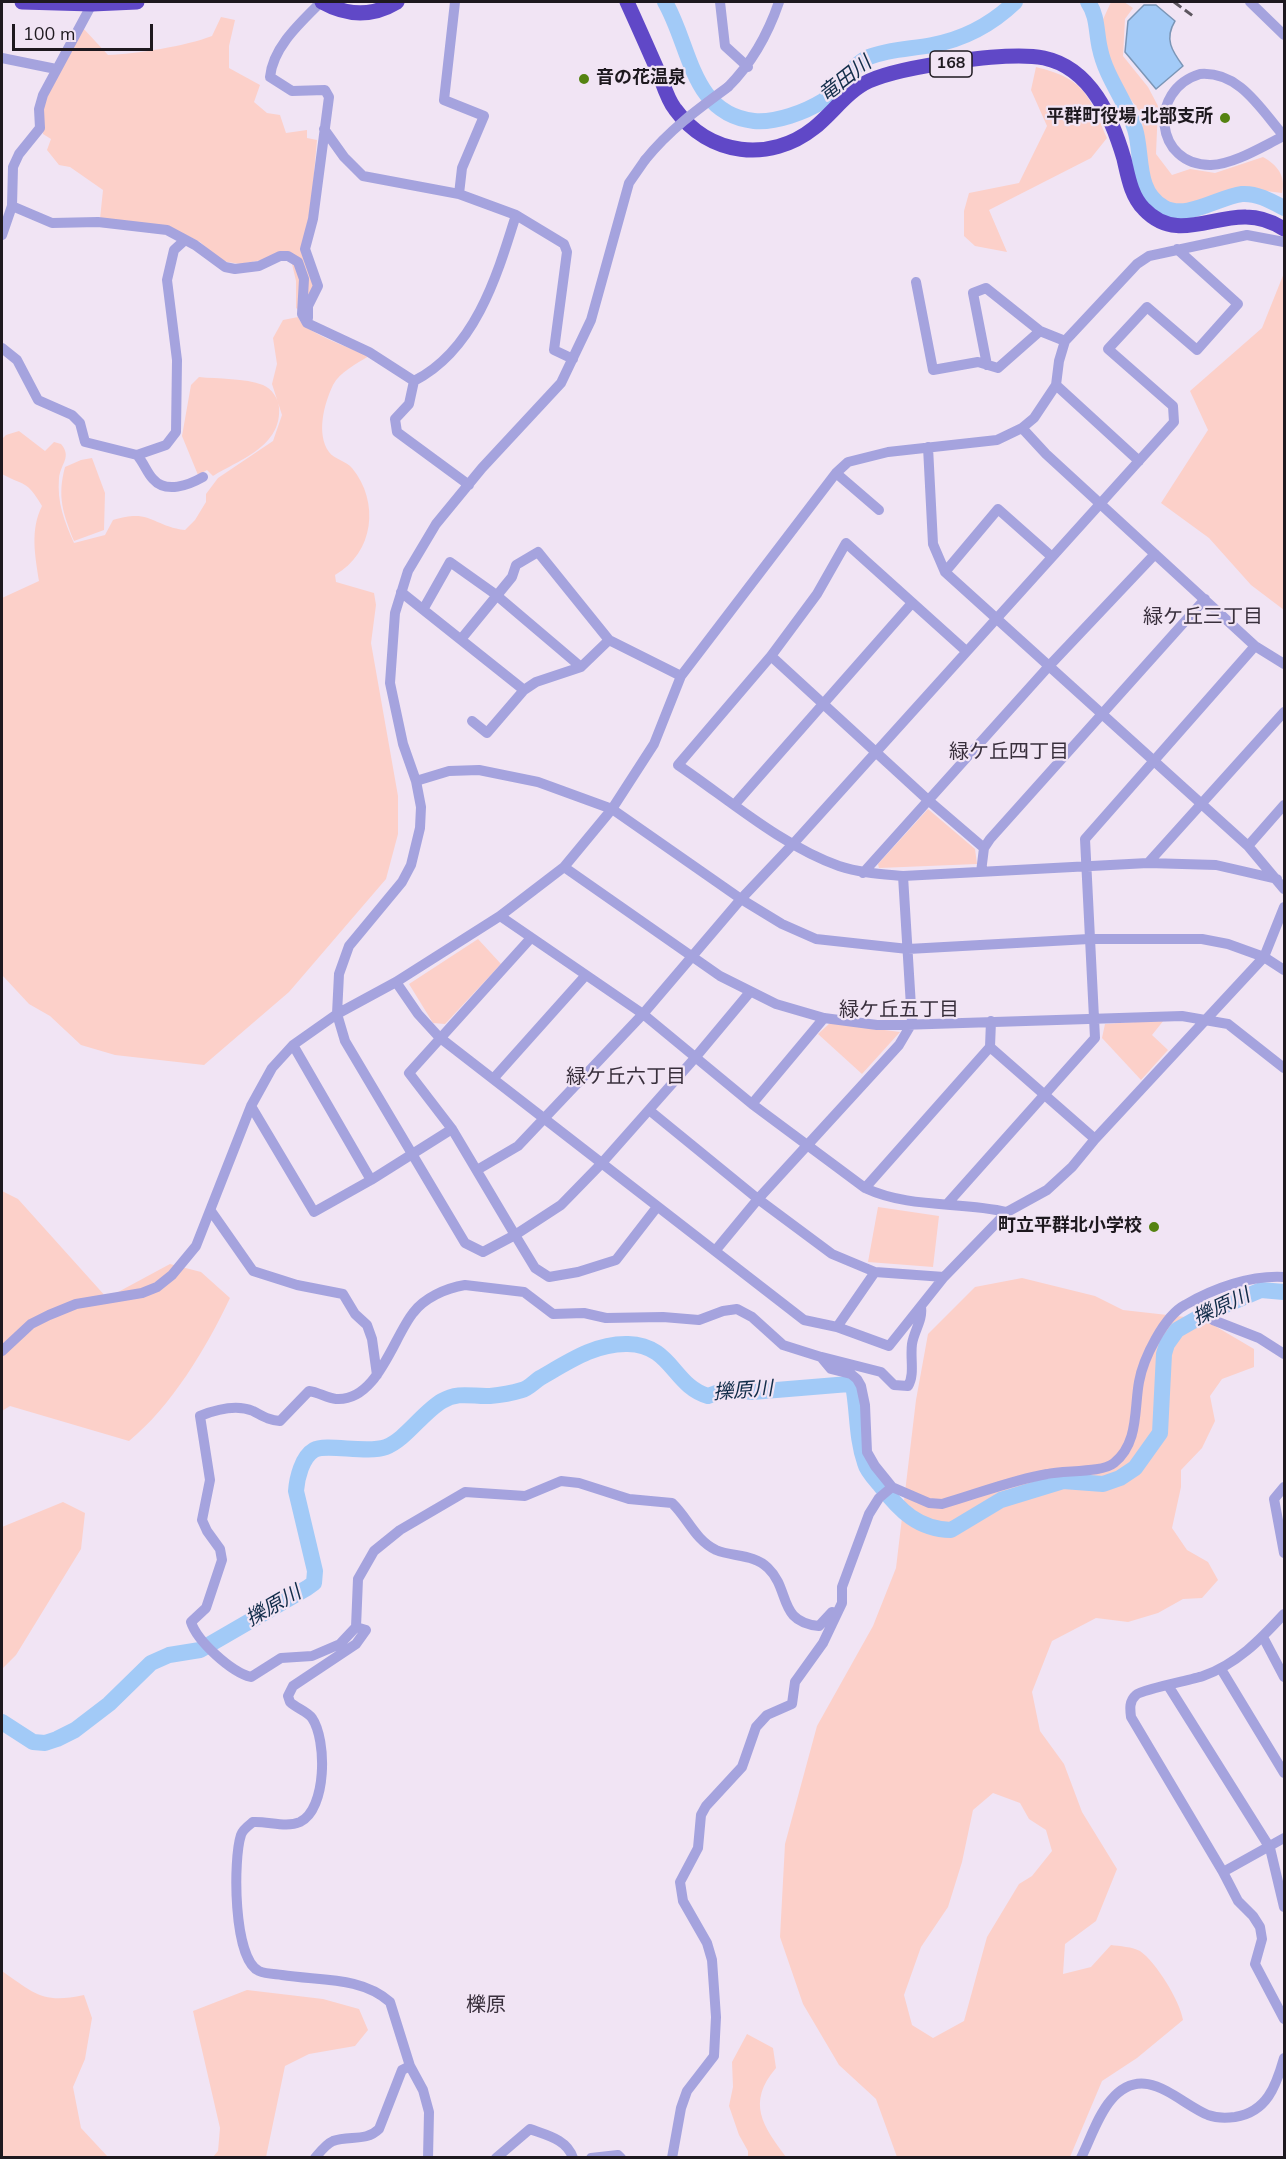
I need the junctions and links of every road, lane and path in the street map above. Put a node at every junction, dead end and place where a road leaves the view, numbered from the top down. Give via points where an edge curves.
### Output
1 (22, 2) edge
2 (137, 2) edge
3 (322, 2) edge
4 (397, 2) edge
5 (455, 2) edge
6 (627, 2) edge
7 (720, 2) edge
8 (779, 2) edge
9 (1250, 2) edge
10 (92, 4) junction
11 (1284, 35) edge
12 (2, 58) edge
13 (748, 67) junction
14 (56, 69) junction
15 (324, 129) junction
16 (1284, 136) edge
17 (459, 194) junction
18 (12, 206) junction
19 (516, 215) junction
20 (1284, 230) edge
21 (2, 236) edge
22 (185, 240) junction
23 (1284, 242) edge
24 (1177, 249) junction
25 (915, 282) dead end
26 (307, 323) junction
27 (1040, 331) junction
28 (1065, 341) junction
29 (2, 348) edge
30 (573, 359) junction
31 (987, 365) junction
32 (414, 381) junction
33 (1056, 385) junction
34 (1023, 428) junction
35 (928, 447) junction
36 (137, 455) junction
37 (1139, 461) junction
38 (836, 472) junction
39 (203, 477) dead end
40 (469, 485) junction
41 (1100, 502) junction
42 (879, 510) dead end
43 (1155, 554) junction
44 (1051, 556) junction
45 (945, 572) junction
46 (401, 592) junction
47 (495, 594) junction
48 (1206, 599) junction
49 (912, 603) junction
50 (424, 608) junction
51 (995, 618) junction
52 (462, 638) junction
53 (609, 640) junction
54 (1255, 646) junction
55 (966, 651) junction
56 (771, 656) junction
57 (1284, 664) edge
58 (1048, 666) junction
59 (581, 667) junction
60 (681, 676) junction
61 (524, 690) junction
62 (825, 703) junction
63 (1284, 712) edge
64 (1102, 715) junction
65 (472, 721) dead end
66 (876, 752) junction
67 (1153, 762) junction
68 (416, 781) junction
69 (928, 800) junction
70 (1200, 803) junction
71 (735, 804) junction
72 (1284, 805) edge
73 (612, 809) junction
74 (793, 844) junction
75 (1248, 846) junction
76 (984, 848) junction
77 (1148, 863) junction
78 (1087, 865) junction
79 (564, 867) junction
80 (981, 872) junction
81 (863, 873) junction
82 (903, 876) junction
83 (1276, 879) junction
84 (1284, 889) edge
85 (741, 898) junction
86 (1284, 907) edge
87 (500, 916) junction
88 (530, 939) junction
89 (1089, 939) junction
90 (908, 949) junction
91 (692, 955) junction
92 (1264, 957) junction
93 (1284, 970) edge
94 (586, 975) junction
95 (396, 982) junction
96 (750, 992) junction
97 (337, 1014) junction
98 (643, 1014) junction
99 (824, 1018) junction
100 (1092, 1018) junction
101 (991, 1021) junction
102 (1204, 1022) junction
103 (912, 1023) junction
104 (440, 1037) junction
105 (293, 1046) junction
106 (990, 1047) junction
107 (694, 1059) junction
108 (1284, 1068) edge
109 (493, 1079) junction
110 (1043, 1093) junction
111 (752, 1104) junction
112 (250, 1106) junction
113 (649, 1110) junction
114 (546, 1117) junction
115 (452, 1129) junction
116 (1095, 1139) junction
117 (808, 1145) junction
118 (413, 1152) junction
119 (601, 1164) junction
120 (477, 1170) junction
121 (371, 1180) junction
122 (865, 1188) junction
123 (758, 1199) junction
124 (947, 1204) junction
125 (657, 1206) junction
126 (211, 1211) junction
127 (1007, 1212) junction
128 (515, 1235) junction
129 (715, 1251) junction
130 (875, 1272) junction
131 (1284, 1276) edge
132 (944, 1277) junction
133 (1199, 1304) junction
134 (921, 1306) junction
135 (837, 1327) junction
136 (2, 1351) edge
137 (1284, 1354) edge
138 (821, 1357) junction
139 (377, 1375) junction
140 (1284, 1487) edge
141 (887, 1491) junction
142 (1284, 1552) edge
143 (842, 1587) junction
144 (1284, 1614) edge
145 (356, 1628) junction
146 (1263, 1637) junction
147 (1221, 1669) junction
148 (1284, 1677) edge
149 (1169, 1687) junction
150 (1284, 1773) edge
151 (1284, 1838) edge
152 (1270, 1848) junction
153 (1223, 1872) junction
154 (1284, 1903) edge
155 (1284, 2019) edge
156 (1284, 2058) edge
157 (410, 2066) junction
158 (315, 2157) edge
159 (428, 2157) edge
160 (496, 2157) edge
161 (573, 2157) edge
162 (591, 2157) edge
163 (621, 2157) edge
164 (672, 2157) edge
165 (1081, 2157) edge

1 - 10 highway
2 - 10 highway
3 - 4 highway via 339,10 367,14
3 - 15 street via 277,52 270,77 292,91 325,90 329,97
5 - 17 street via 444,100 484,116 462,168
6 - 20 highway, 168 via 673,107 720,145 753,152 789,144 867,82 902,70 1002,57 1043,58 1080,76 1094,92 1117,135 1132,191 1152,216 1163,223 1188,227 1250,216
7 - 13 street via 725,46
8 - 13 street
9 - 11 street
10 - 14 street
12 - 14 street
13 - 30 street, bridge via 661,140 629,183 591,320
14 - 18 street via 39,109 40,128 13,167
15 - 17 street via 363,176
15 - 26 street via 313,219 305,249 318,286 308,306
16 - 16 street via 1222,163 1207,165 1192,162 1176,151 1167,138 1163,120 1169,97 1192,77 1221,75 1242,88
17 - 19 street
18 - 21 street
18 - 22 street via 52,223 98,222 167,230
19 - 30 street via 564,244 567,252 554,350
19 - 32 street via 479,316 438,365
22 - 26 street via 225,267 235,269 259,266 280,256 297,262 304,279 301,304
22 - 36 street via 174,250 167,280 177,360 176,432 166,445
23 - 24 street via 1247,235
24 - 28 street via 1149,256 1137,264
24 - 37 street via 1238,304 1197,350 1147,307 1108,349 1173,406 1174,422
25 - 31 street via 933,370 978,362
26 - 32 street via 369,352
27 - 28 street
27 - 31 street via 998,368
27 - 31 street via 986,288 973,293
28 - 33 street
29 - 36 street via 17,360 38,400 72,415 80,423 85,442
30 - 40 street via 561,383
32 - 40 street via 409,404 395,419 397,432
33 - 34 street
33 - 37 street
34 - 35 street via 997,440
34 - 41 street
35 - 38 street via 848,462
35 - 45 street via 933,544
36 - 39 street via 159,484 189,485
37 - 41 street
38 - 42 street
38 - 60 street
40 - 46 street via 436,524 417,554
41 - 43 street
41 - 44 street
43 - 48 street
43 - 58 street
44 - 45 street via 998,509
44 - 51 street
45 - 51 street
46 - 50 street
46 - 68 street via 392,634 390,683 403,744
47 - 50 street via 450,562
47 - 52 street
47 - 53 street via 512,577 516,565 538,552
47 - 59 street
48 - 54 street
48 - 64 street
49 - 55 street
49 - 56 street via 846,543 817,594
49 - 62 street
50 - 52 street
51 - 55 street
51 - 58 street
52 - 61 street
53 - 59 street
53 - 60 street
54 - 57 street
54 - 67 street
55 - 66 street
56 - 62 street
56 - 71 street via 678,765
58 - 64 street
58 - 69 street
59 - 61 street
60 - 73 street via 654,744
61 - 65 street via 487,733
62 - 66 street
62 - 71 street
63 - 70 street
64 - 67 street
64 - 76 street
66 - 69 street
66 - 74 street
67 - 70 street
67 - 78 street via 1085,839
68 - 73 street via 449,771 479,770 538,782
68 - 97 street via 420,828 411,865 402,882 349,945 339,974
69 - 76 street
69 - 81 street
70 - 75 street
70 - 77 street
71 - 74 street
72 - 75 street
73 - 79 street
73 - 85 street
74 - 81 street via 838,866
74 - 85 street
75 - 83 street
76 - 80 street
77 - 78 street
77 - 83 street via 1216,865
78 - 80 street
78 - 89 street
79 - 87 street
79 - 91 street
80 - 82 street
81 - 82 street
82 - 90 street
83 - 84 street
85 - 90 street via 782,924 816,939
85 - 91 street
86 - 92 street
87 - 88 street
87 - 95 street
88 - 94 street
88 - 104 street
89 - 90 street
89 - 92 street via 1202,939
89 - 100 street
90 - 103 street
91 - 96 street
91 - 98 street
92 - 93 street
92 - 102 street
94 - 98 street
94 - 109 street
95 - 97 street
95 - 104 street
96 - 99 street
96 - 107 street
97 - 105 street
97 - 118 street via 345,1041
98 - 107 street
98 - 114 street
99 - 103 street via 877,1025
99 - 111 street
100 - 101 street
100 - 102 street via 1182,1016
100 - 110 street via 1095,1038
101 - 103 street
101 - 106 street
102 - 108 street via 1228,1024
102 - 116 street
103 - 117 street via 899,1045
104 - 109 street
104 - 115 street via 409,1073
105 - 112 street via 272,1068
105 - 121 street
106 - 110 street
106 - 122 street
107 - 111 street
107 - 113 street
109 - 114 street
110 - 116 street
110 - 124 street
111 - 117 street
112 - 121 street via 314,1212
112 - 126 street
113 - 119 street
113 - 123 street
114 - 119 street
114 - 120 street via 518,1146
115 - 118 street
115 - 120 street
116 - 127 street via 1047,1190
117 - 122 street
117 - 123 street
118 - 121 street
118 - 128 street via 465,1243 483,1252
119 - 125 street
119 - 128 street via 561,1205
120 - 128 street
122 - 124 street via 909,1202
123 - 129 street
123 - 130 street via 832,1254
124 - 127 street
125 - 128 street via 616,1260 578,1272 549,1277 535,1268
125 - 129 street
126 - 136 street via 196,1246 157,1287 121,1298 76,1304 49,1315 31,1324
126 - 139 street via 253,1271 343,1294 355,1314 368,1325
127 - 132 street
129 - 135 street via 804,1320
130 - 132 street
130 - 135 street
131 - 133 street via 1263,1275 1228,1286
132 - 134 street
133 - 137 street via 1210,1318 1259,1338
133 - 141 street via 1183,1305 1156,1337 1139,1380 1133,1433 1124,1453 1109,1467 1047,1474 942,1504
134 - 135 street via 889,1346
134 - 138 street via 908,1386 894,1385 881,1372
138 - 139 street via 783,1345 752,1317 736,1309 699,1320 553,1314 524,1292 465,1285 437,1294 414,1311
138 - 141 street via 831,1369 851,1374 861,1386 867,1452
139 - 145 street via 342,1398 309,1391 280,1421 267,1420 250,1410 222,1408 200,1416 210,1480 202,1520 220,1549 222,1560 206,1608 191,1622 195,1634 216,1655 251,1677 280,1659 312,1656 340,1644
140 - 142 street via 1274,1499
141 - 143 street via 869,1514
143 - 145 street via 828,1619 819,1626 805,1625 787,1608 777,1577 767,1567 705,1543 672,1503 629,1499 579,1483 561,1482 525,1496 465,1492 400,1530 374,1551 363,1567 358,1579
143 - 164 street via 842,1603 823,1643 795,1682 792,1704 767,1715 756,1727 742,1767 701,1815 698,1848 680,1882 683,1901 707,1943 712,1960 716,2017 714,2056 687,2091
144 - 146 street
145 - 157 street via 366,1630 356,1644 289,1692 290,1702 311,1716 319,1730 324,1761 319,1789 309,1814 301,1821 290,1825 253,1822 244,1829 235,1871 237,1906 246,1957 256,1969 321,1981 351,1982 390,2002
146 - 147 street via 1251,1650
146 - 148 street
147 - 149 street
147 - 150 street
149 - 152 street
149 - 153 street via 1134,1696 1131,1717
151 - 152 street
152 - 153 street
152 - 154 street
153 - 155 street via 1231,1891 1260,1927 1262,1938 1255,1964
156 - 165 street via 1277,2083 1265,2102 1244,2115 1210,2116 1162,2087 1142,2084 1126,2089 1111,2100
157 - 158 street via 402,2070 375,2133 334,2140
157 - 159 street via 429,2112
160 - 161 street via 530,2129 559,2140
162 - 163 street

